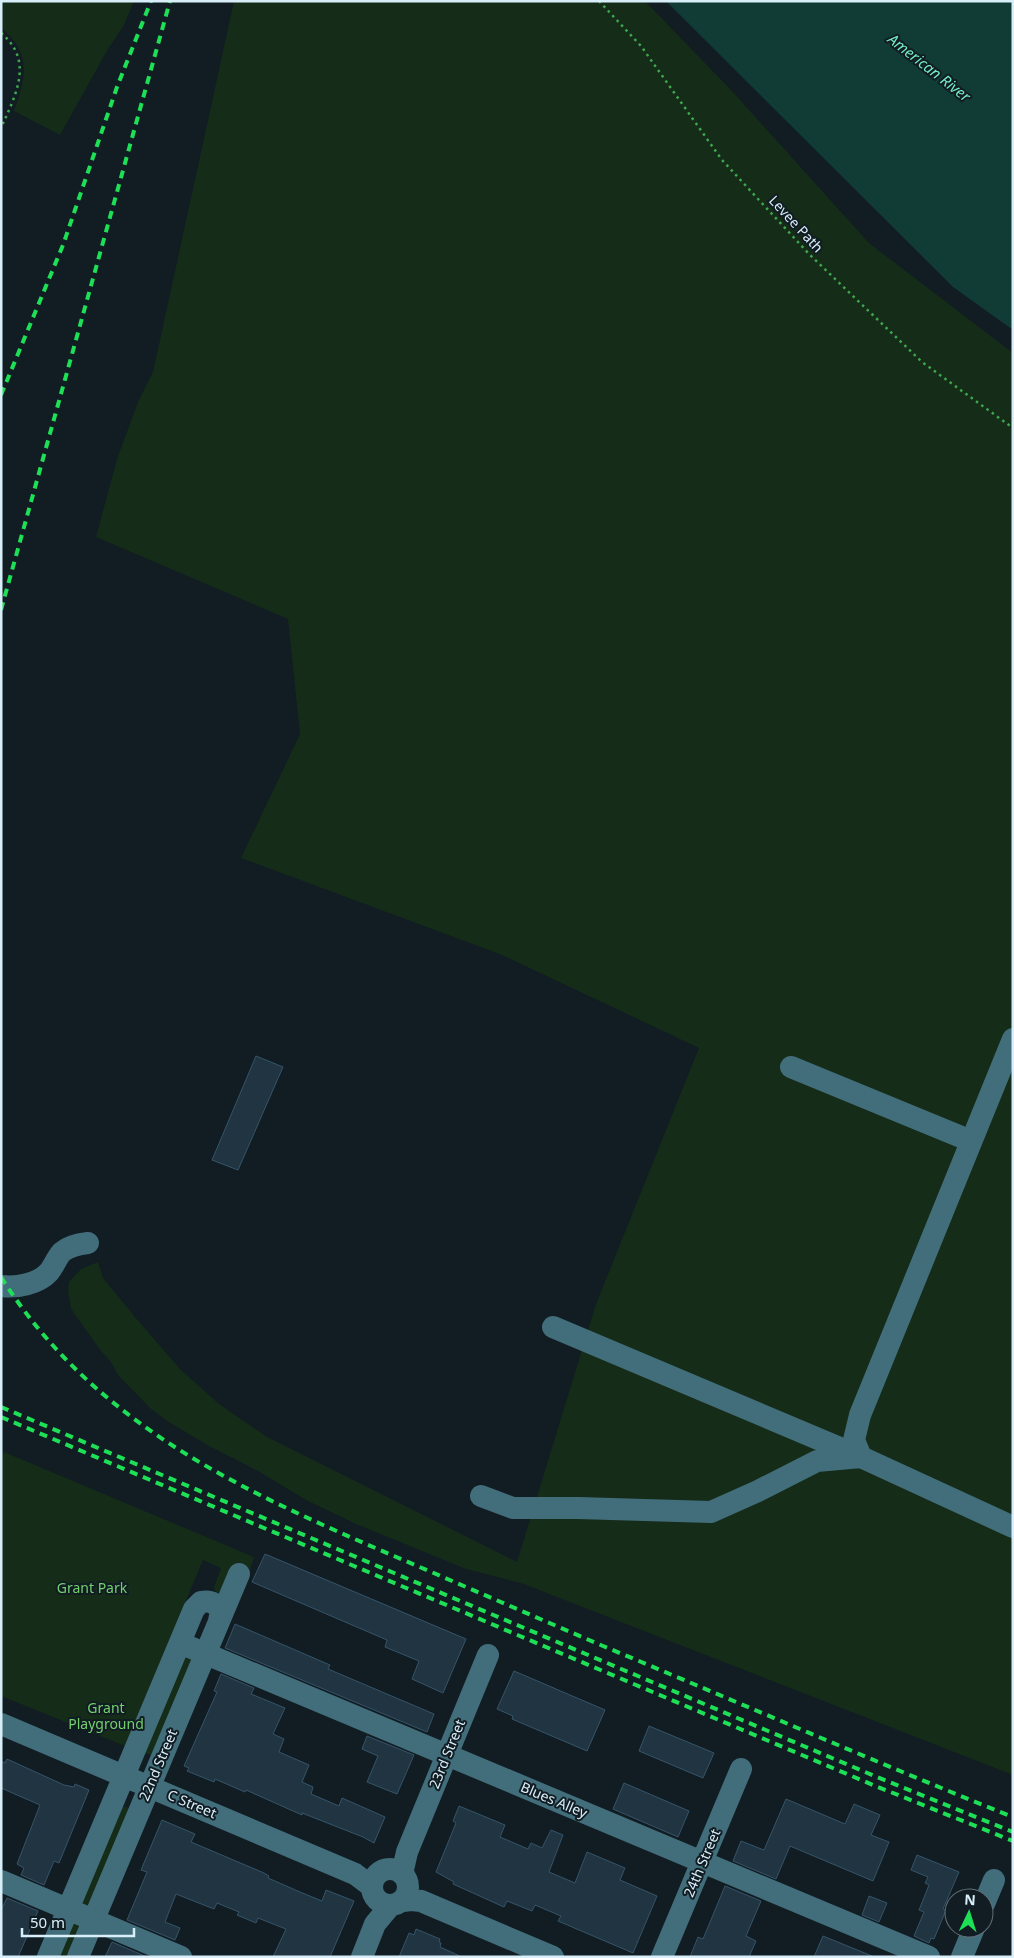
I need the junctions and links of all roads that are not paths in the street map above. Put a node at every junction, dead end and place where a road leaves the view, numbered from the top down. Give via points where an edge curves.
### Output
1 (1013, 1039) edge
2 (791, 1067) dead end
3 (971, 1141) junction
4 (88, 1243) dead end
5 (1, 1286) edge
6 (554, 1327) dead end
7 (861, 1457) junction
8 (481, 1496) dead end
9 (1013, 1527) edge
10 (239, 1574) dead end
11 (219, 1620) junction
12 (180, 1643) junction
13 (205, 1654) junction
14 (488, 1655) dead end
15 (1, 1724) edge
16 (446, 1755) junction
17 (742, 1769) dead end
18 (124, 1775) junction
19 (149, 1786) junction
20 (702, 1862) junction
21 (994, 1880) dead end
22 (1, 1881) edge
23 (391, 1884) junction
24 (991, 1888) edge
25 (68, 1909) junction
26 (93, 1919) junction
27 (970, 1938) edge
28 (48, 1957) edge
29 (78, 1957) edge
30 (180, 1957) edge
31 (362, 1957) edge
32 (553, 1957) edge
33 (662, 1957) edge
34 (929, 1957) edge
35 (962, 1957) edge

1 - 3 street
2 - 3 street
3 - 7 street via 860,1415 854,1440
4 - 5 street via 76,1244 62,1252 41,1278 19,1286
6 - 7 street
7 - 8 street via 817,1460 711,1512 513,1508
7 - 9 street
10 - 11 street, 22nd Street
11 - 12 street, 22nd Street via 220,1611 215,1604 201,1602 194,1609
11 - 13 street, 22nd Street
12 - 13 street, Blues Alley
12 - 18 street, 22nd Street
13 - 16 street, Blues Alley
13 - 19 street, 22nd Street
14 - 16 street, 23rd Street
15 - 18 street, C Street
16 - 20 street, Blues Alley
16 - 23 street, 23rd Street
17 - 20 street, 24th Street
18 - 19 street, C Street
18 - 25 street, 22nd Street
19 - 23 street, C Street
19 - 26 street, 22nd Street
20 - 33 street, 24th Street
20 - 34 street, Blues Alley via 816,1905
21 - 24 street
22 - 25 street
23 - 31 street, 23rd Street
23 - 32 street, C Street
25 - 26 street
25 - 28 street, 22nd Street
26 - 29 street, 22nd Street
26 - 30 street
27 - 35 street

